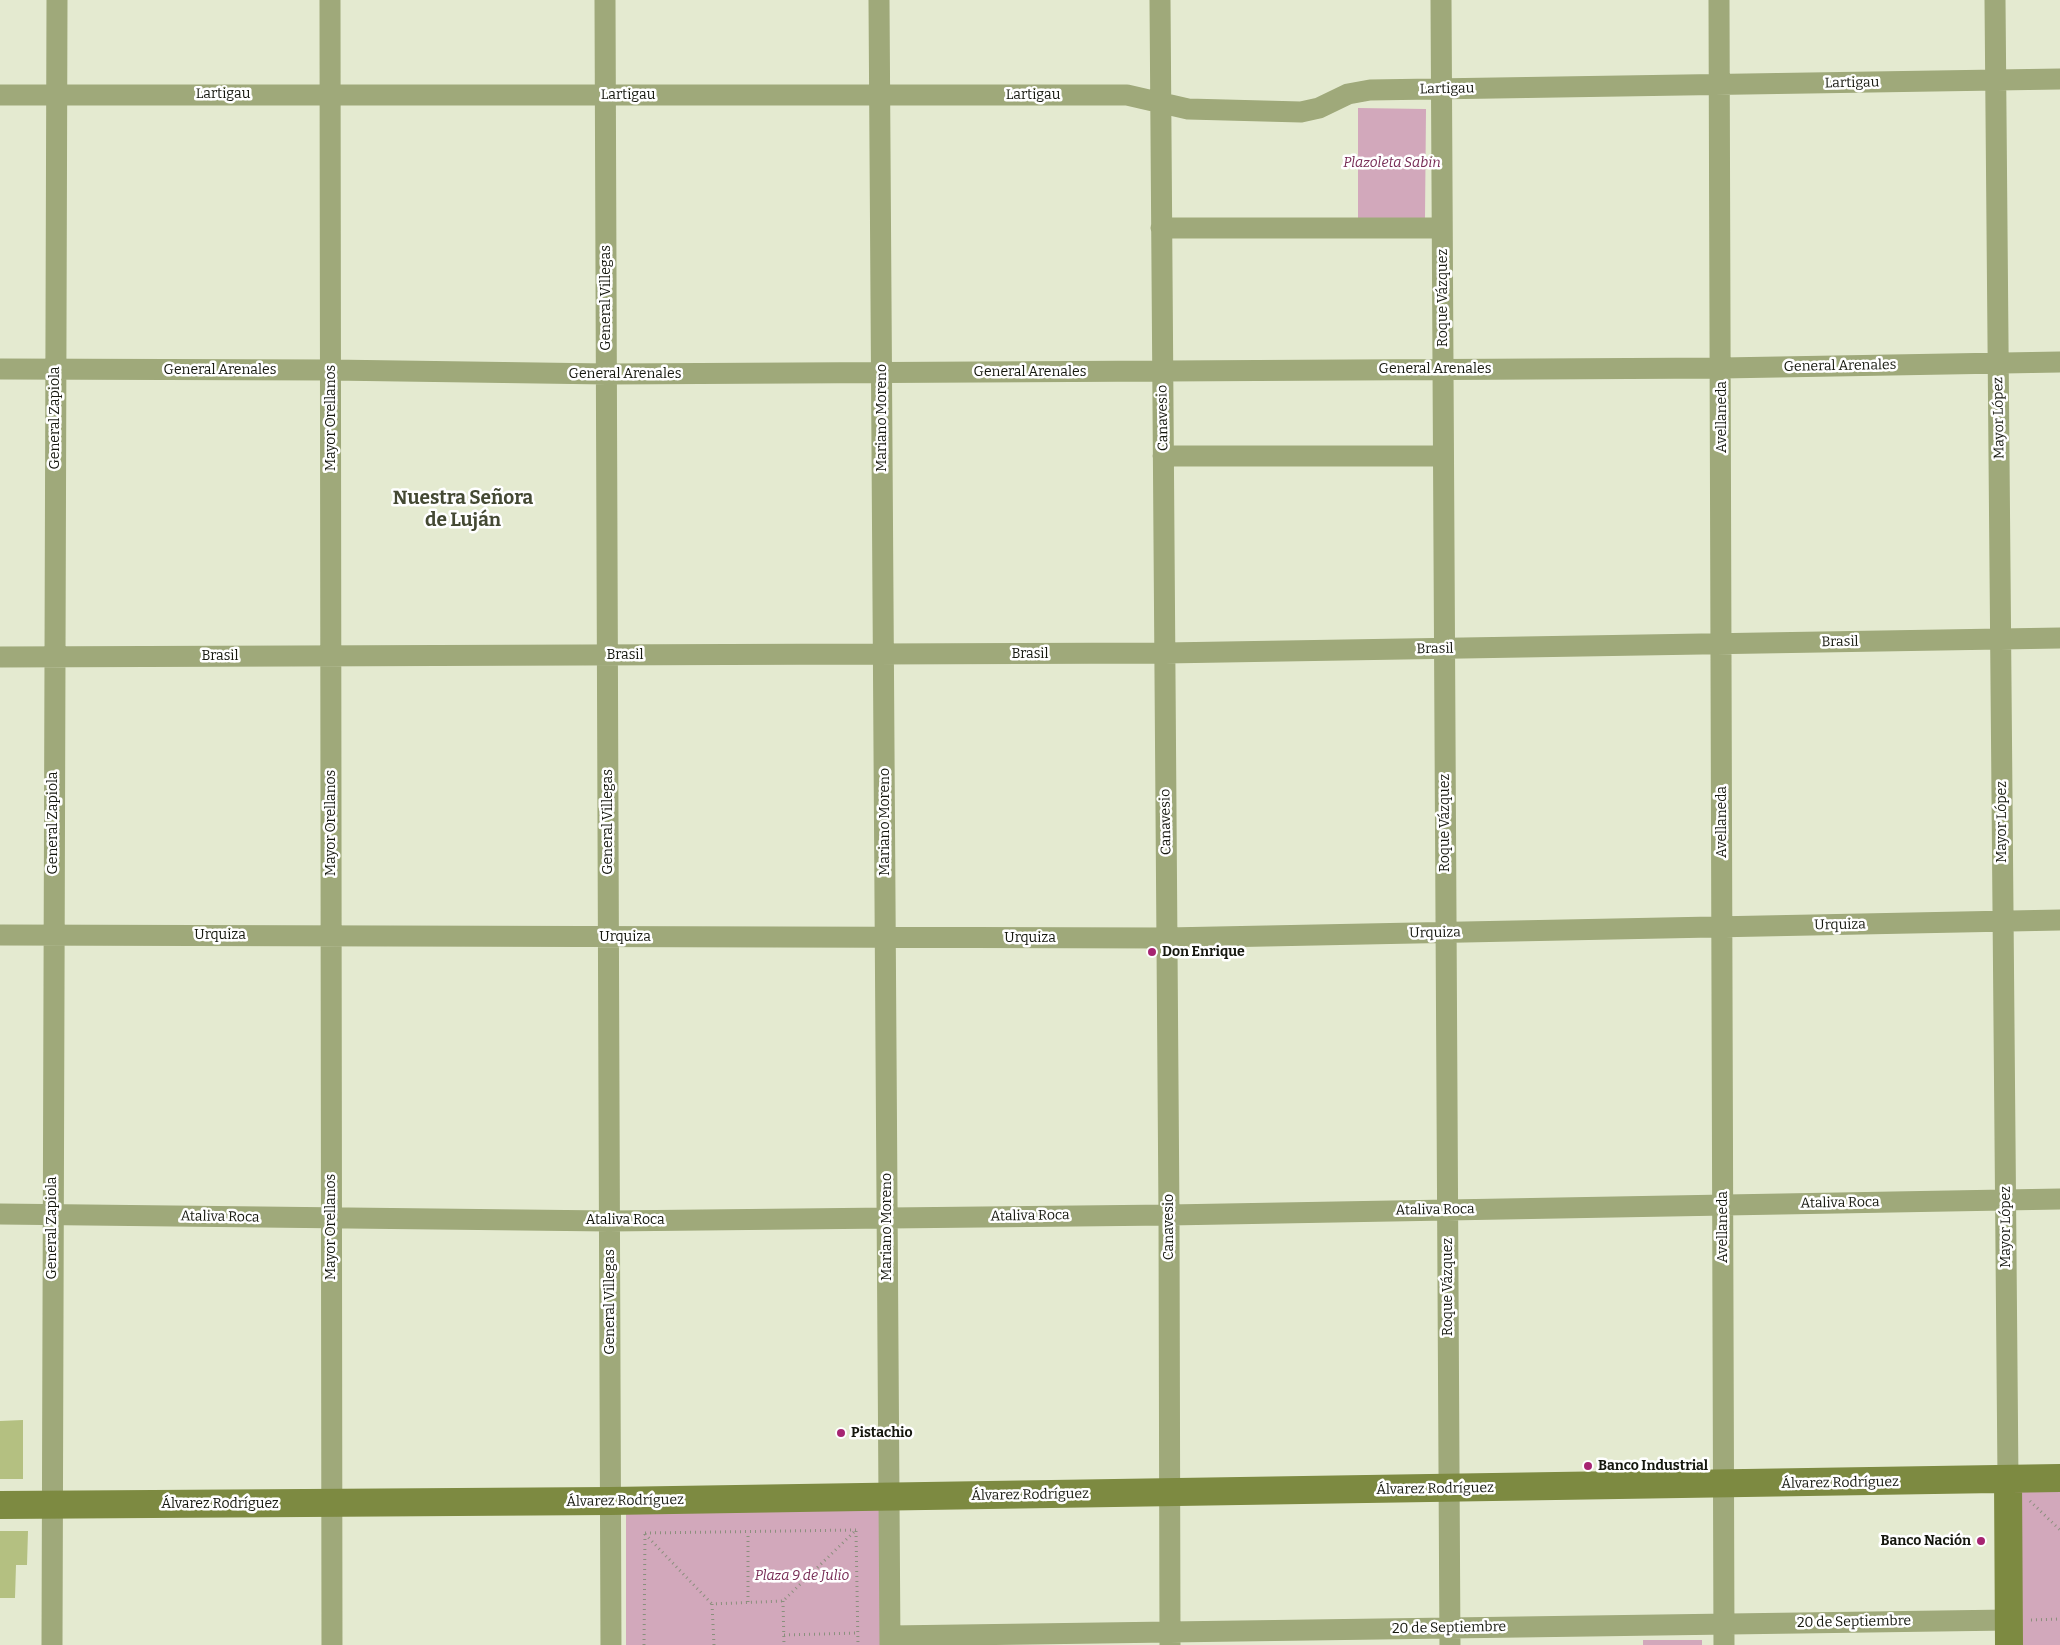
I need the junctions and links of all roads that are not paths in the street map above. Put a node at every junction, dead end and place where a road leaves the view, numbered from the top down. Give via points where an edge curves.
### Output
1 (57, 0) edge
2 (330, 0) edge
3 (605, 0) edge
4 (879, 0) edge
5 (1160, 0) edge
6 (1441, 0) edge
7 (1719, 0) edge
8 (1995, 0) edge
9 (2060, 79) edge
10 (1996, 80) junction
11 (1720, 85) junction
12 (1441, 89) junction
13 (330, 93) junction
14 (56, 94) junction
15 (0, 95) edge
16 (606, 95) junction
17 (880, 95) junction
18 (1160, 104) junction
19 (1161, 228) junction
20 (1442, 228) junction
21 (2060, 362) edge
22 (1998, 363) junction
23 (1722, 368) junction
24 (0, 369) edge
25 (55, 369) junction
26 (1443, 369) junction
27 (331, 370) junction
28 (1162, 371) junction
29 (882, 373) junction
30 (607, 374) junction
31 (1163, 456) junction
32 (1443, 456) junction
33 (2060, 638) edge
34 (2001, 639) junction
35 (1722, 644) junction
36 (1444, 649) junction
37 (1165, 653) junction
38 (884, 654) junction
39 (331, 655) junction
40 (608, 655) junction
41 (54, 656) junction
42 (0, 657) edge
43 (2060, 920) edge
44 (2003, 922) junction
45 (1722, 928) junction
46 (1446, 933) junction
47 (0, 934) edge
48 (52, 935) junction
49 (331, 936) junction
50 (608, 936) junction
51 (885, 937) junction
52 (1167, 938) junction
53 (2060, 1198) edge
54 (2006, 1200) junction
55 (1723, 1205) junction
56 (1448, 1210) junction
57 (0, 1214) edge
58 (1170, 1214) junction
59 (51, 1215) junction
60 (331, 1218) junction
61 (887, 1218) junction
62 (609, 1221) junction
63 (2060, 1478) edge
64 (2008, 1479) junction
65 (1724, 1485) junction
66 (1449, 1489) junction
67 (1170, 1493) junction
68 (889, 1497) junction
69 (610, 1501) junction
70 (332, 1503) junction
71 (53, 1504) junction
72 (0, 1505) edge
73 (2009, 1632) edge
74 (1724, 1635) edge
75 (1450, 1636) edge
76 (1170, 1638) edge
77 (890, 1640) edge
78 (52, 1645) edge
79 (332, 1645) edge
80 (611, 1645) edge

1 - 14 street, General Zapiola
2 - 13 street, Mayor Orellanos
3 - 16 street, General Villegas
4 - 17 street, Mariano Moreno
5 - 18 street, Canavesio
6 - 12 street, Roque Vázquez
7 - 11 street, Avellaneda
8 - 10 street, Mayor López
9 - 10 street, Lartigau
10 - 11 street, Lartigau
10 - 22 street, Mayor López
11 - 12 street, Lartigau
11 - 23 street, Avellaneda
12 - 18 street, Lartigau via 1360,91 1301,112 1188,109
12 - 20 street, Roque Vázquez
13 - 14 street, Lartigau
13 - 16 street, Lartigau
13 - 27 street, Mayor Orellanos
14 - 15 street, Lartigau
14 - 25 street, General Zapiola
16 - 17 street, Lartigau
16 - 30 street, General Villegas
17 - 18 street, Lartigau via 1126,95
17 - 29 street, Mariano Moreno
18 - 19 street, Canavesio
19 - 20 street
19 - 28 street, Canavesio
20 - 26 street, Roque Vázquez
21 - 22 street, General Arenales
22 - 23 street, General Arenales
22 - 34 street, Mayor López
23 - 26 street, General Arenales
23 - 35 street, Avellaneda
24 - 25 street, General Arenales
25 - 27 street, General Arenales
25 - 41 street, General Zapiola
26 - 28 street, General Arenales
26 - 32 street, Roque Vázquez
27 - 30 street, General Arenales
27 - 39 street, Mayor Orellanos
28 - 29 street, General Arenales
28 - 31 street, Canavesio
29 - 30 street, General Arenales
29 - 38 street, Mariano Moreno
30 - 40 street, General Villegas
31 - 32 street
31 - 37 street, Canavesio
32 - 36 street, Roque Vázquez
33 - 34 street, Brasil
34 - 35 street, Brasil
34 - 44 street, Mayor López
35 - 36 street, Brasil
35 - 45 street, Avellaneda
36 - 37 street, Brasil
36 - 46 street, Roque Vázquez
37 - 38 street, Brasil
37 - 52 street, Canavesio
38 - 40 street, Brasil
38 - 51 street, Mariano Moreno
39 - 40 street, Brasil
39 - 41 street, Brasil
39 - 49 street, Mayor Orellanos
40 - 50 street, General Villegas
41 - 42 street, Brasil
41 - 48 street, General Zapiola
43 - 44 street, Urquiza
44 - 45 street, Urquiza
44 - 54 street, Mayor López
45 - 46 street, Urquiza
45 - 55 street, Avellaneda
46 - 52 street, Urquiza
46 - 56 street, Roque Vázquez
47 - 48 street, Urquiza
48 - 49 street, Urquiza
48 - 59 street, General Zapiola
49 - 50 street, Urquiza
49 - 60 street, Mayor Orellanos
50 - 51 street, Urquiza
50 - 62 street, General Villegas
51 - 52 street, Urquiza
51 - 61 street, Mariano Moreno
52 - 58 street, Canavesio
53 - 54 street, Ataliva Roca
54 - 55 street, Ataliva Roca
54 - 64 street, Mayor López
55 - 56 street, Ataliva Roca
55 - 65 street, Avellaneda
56 - 58 street, Ataliva Roca
56 - 66 street, Roque Vázquez
57 - 59 street, Ataliva Roca
58 - 61 street, Ataliva Roca
58 - 67 street, Canavesio
59 - 60 street, Ataliva Roca
59 - 71 street, General Zapiola
60 - 62 street, Ataliva Roca
60 - 70 street, Mayor Orellanos
61 - 62 street, Ataliva Roca
61 - 68 street, Mariano Moreno
62 - 69 street, General Villegas
63 - 64 main road, Álvarez Rodríguez
64 - 65 main road, Álvarez Rodríguez
64 - 73 main road, Mayor López
65 - 66 main road, Álvarez Rodríguez
65 - 74 street, Avellaneda
66 - 67 main road, Álvarez Rodríguez
66 - 75 street, Roque Vázquez
67 - 68 main road, Álvarez Rodríguez
67 - 76 street, Canavesio
68 - 69 main road, Álvarez Rodríguez
68 - 77 street, Mariano Moreno
69 - 70 main road, Álvarez Rodríguez
69 - 80 street, General Villegas
70 - 71 main road, Álvarez Rodríguez
70 - 79 street, Mayor Orellanos
71 - 72 main road, Álvarez Rodríguez
71 - 78 street, General Zapiola
73 - 74 street, 20 de Septiembre
74 - 75 street, 20 de Septiembre
75 - 76 street, 20 de Septiembre
76 - 77 street, 20 de Septiembre

